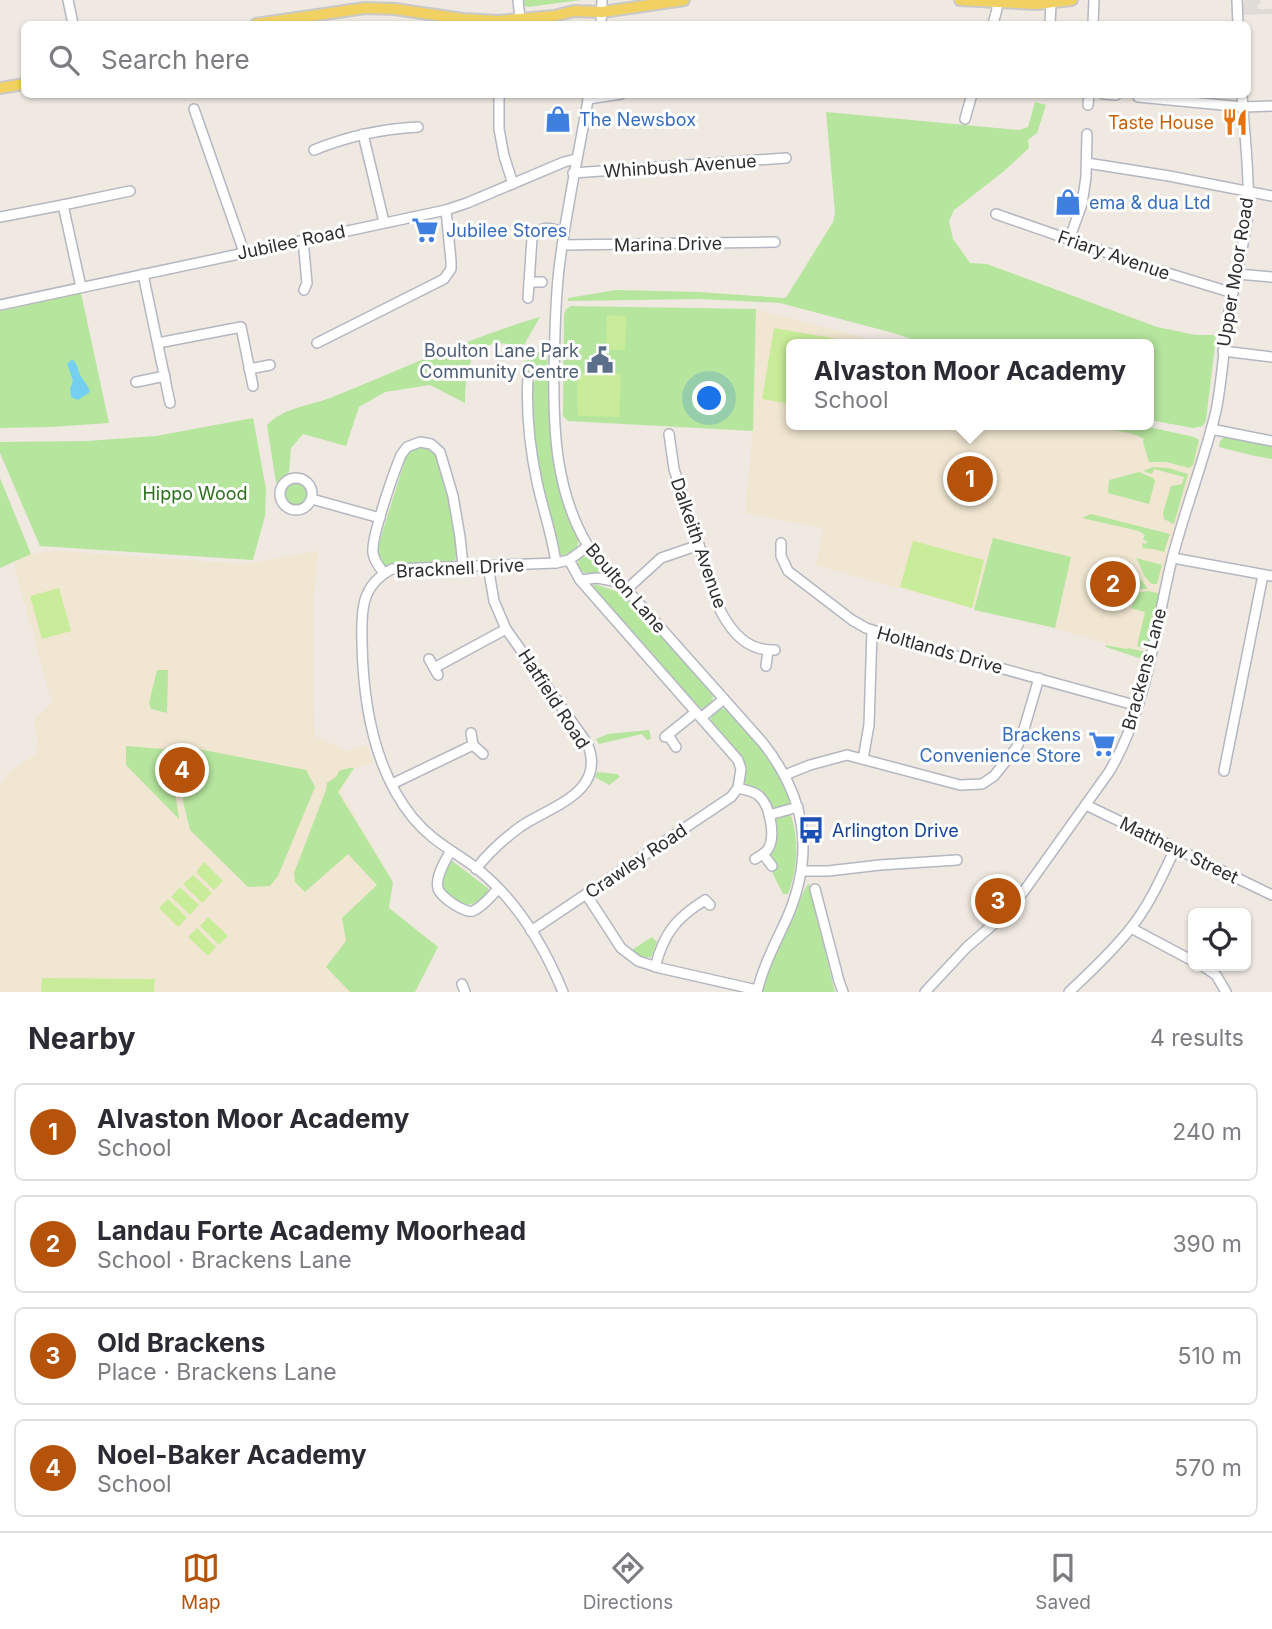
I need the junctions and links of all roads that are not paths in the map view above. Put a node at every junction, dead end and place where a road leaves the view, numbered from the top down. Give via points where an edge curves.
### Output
1 (68, 0) edge
2 (518, 0) edge
3 (684, 0) edge
4 (960, 0) edge
5 (1072, 0) edge
6 (1094, 0) edge
7 (1237, 0) edge
8 (1036, 2) edge
9 (997, 3) junction
10 (1051, 3) junction
11 (602, 6) edge
12 (520, 19) junction
13 (72, 21) edge
14 (277, 21) edge
15 (994, 21) edge
16 (1050, 21) edge
17 (1093, 21) edge
18 (1238, 21) edge
19 (21, 84) edge
20 (0, 88) edge
21 (499, 98) edge
22 (589, 98) edge
23 (971, 98) edge
24 (1148, 98) edge
25 (1242, 98) edge
26 (1272, 106) edge
27 (1243, 107) junction
28 (194, 110) dead end
29 (965, 119) dead end
30 (418, 127) dead end
31 (363, 134) junction
32 (1087, 134) dead end
33 (314, 150) dead end
34 (786, 158) dead end
35 (576, 159) junction
36 (1087, 163) junction
37 (573, 173) junction
38 (513, 184) junction
39 (130, 191) dead end
40 (1248, 193) junction
41 (1272, 196) edge
42 (63, 205) junction
43 (446, 209) junction
44 (996, 214) dead end
45 (0, 217) edge
46 (384, 222) junction
47 (564, 232) junction
48 (303, 240) junction
49 (1069, 240) junction
50 (775, 242) dead end
51 (562, 245) junction
52 (244, 252) junction
53 (143, 274) junction
54 (1237, 274) junction
55 (1272, 277) edge
56 (529, 282) junction
57 (542, 282) dead end
58 (81, 287) junction
59 (304, 290) dead end
60 (1233, 293) junction
61 (528, 299) dead end
62 (0, 305) edge
63 (317, 342) dead end
64 (158, 343) junction
65 (1223, 351) junction
66 (1272, 357) edge
67 (271, 365) dead end
68 (249, 369) junction
69 (165, 376) junction
70 (528, 377) dead end
71 (136, 382) dead end
72 (253, 386) dead end
73 (170, 403) dead end
74 (1216, 407) joint
75 (1211, 429) junction
76 (669, 434) dead end
77 (1272, 442) edge
78 (312, 499) dead end
79 (380, 518) junction
80 (781, 543) dead end
81 (699, 545) junction
82 (588, 546) junction
83 (1173, 558) junction
84 (569, 560) junction
85 (556, 563) junction
86 (463, 566) junction
87 (488, 566) junction
88 (384, 573) junction
89 (1268, 575) edge
90 (580, 580) junction
91 (623, 586) junction
92 (506, 629) junction
93 (872, 631) junction
94 (766, 666) dead end
95 (434, 668) dead end
96 (1039, 678) junction
97 (724, 699) junction
98 (1138, 706) junction
99 (699, 714) junction
100 (471, 733) dead end
101 (472, 745) junction
102 (676, 747) dead end
103 (483, 754) dead end
104 (863, 759) junction
105 (1224, 771) dead end
106 (785, 775) junction
107 (392, 784) junction
108 (738, 788) junction
109 (1086, 805) junction
110 (798, 807) junction
111 (769, 815) junction
112 (1175, 849) junction
113 (450, 852) junction
114 (957, 860) dead end
115 (772, 866) dead end
116 (477, 869) junction
117 (802, 871) junction
118 (498, 889) junction
119 (815, 889) dead end
120 (586, 894) junction
121 (1272, 895) edge
122 (710, 905) dead end
123 (1131, 928) junction
124 (531, 931) junction
125 (1188, 958) edge
126 (655, 967) junction
127 (1210, 971) edge
128 (930, 990) edge
129 (757, 991) edge
130 (1072, 991) edge
131 (563, 992) edge
132 (843, 992) edge
133 (1226, 992) edge

1 - 13 street
2 - 12 street
3 - 11 main road
4 - 9 main road
5 - 10 main road
6 - 17 street
7 - 18 street
8 - 9 main road
8 - 10 main road
9 - 15 street
10 - 16 street
11 - 12 main road
12 - 14 main road via 467,19 366,8
19 - 20 main road
21 - 38 street via 503,156
22 - 35 street, Boulton Lane
23 - 29 street
24 - 27 street
25 - 27 street, Upper Moor Road
26 - 27 street
27 - 40 street, Upper Moor Road
28 - 52 street
30 - 31 street
31 - 33 street
31 - 46 street
32 - 36 street
34 - 37 street, Whinbush Avenue
35 - 37 street, Boulton Lane
35 - 38 street, Jubilee Road
36 - 40 street
36 - 49 street via 1082,204
37 - 47 street, Boulton Lane
38 - 43 street, Jubilee Road
39 - 42 street
40 - 41 street
40 - 54 street, Upper Moor Road
42 - 45 street
42 - 58 street
43 - 46 street, Jubilee Road
43 - 63 street via 451,269 444,279
44 - 49 street, Friary Avenue
46 - 48 street, Jubilee Road
47 - 51 street, Boulton Lane
47 - 56 street via 545,227 533,235
48 - 52 street, Jubilee Road
48 - 59 street
49 - 60 street, Friary Avenue
50 - 51 street, Marina Drive
51 - 82 street, Boulton Lane via 555,321 555,430 566,494
52 - 53 street, Jubilee Road
53 - 58 street, Jubilee Road
53 - 64 street
54 - 55 street
54 - 60 street, Upper Moor Road
56 - 57 street
56 - 61 street
58 - 62 street, Jubilee Road
60 - 65 street, Upper Moor Road
64 - 68 street via 241,327
64 - 69 street
65 - 66 street
65 - 74 street, Upper Moor Road
67 - 68 street
68 - 72 street
69 - 71 street
69 - 73 street
70 - 85 street via 534,465
74 - 75 street, Brackens Lane
75 - 77 street
75 - 83 street, Brackens Lane
76 - 81 street, Dalkeith Avenue via 675,453 673,467
78 - 79 street
79 - 86 street via 404,450 416,442 438,448 450,484
79 - 88 street via 373,551
80 - 93 street, Holtlands Drive via 780,555 788,571
81 - 91 street via 661,558
81 - 94 street, Dalkeith Avenue via 725,619 744,641 771,650
82 - 84 street
82 - 91 street, Boulton Lane
83 - 89 street
83 - 98 street, Brackens Lane
84 - 85 street, Bracknell Drive
84 - 90 street, Boulton Lane
85 - 87 street, Bracknell Drive
86 - 87 street, Bracknell Drive
86 - 88 street, Bracknell Drive via 396,568
87 - 92 street, Hatfield Road via 494,601
88 - 107 street, Bracknell Drive via 365,596 361,628 371,726
89 - 105 street
90 - 91 street via 597,578
90 - 99 street, Boulton Lane
91 - 97 street, Boulton Lane
92 - 95 street
92 - 116 street, Hatfield Road via 587,743 591,765 581,789 519,828
93 - 96 street, Holtlands Drive
93 - 104 street via 869,725
96 - 98 street, Holtlands Drive
96 - 104 street via 1017,747 982,784 960,785
97 - 99 street
97 - 106 street, Boulton Lane
98 - 109 street, Brackens Lane via 1114,765
99 - 102 street via 667,736
99 - 108 street, Boulton Lane via 738,760
100 - 101 street
101 - 103 street
101 - 107 street
104 - 106 street via 844,755
106 - 110 street, Boulton Lane
107 - 113 street, Bracknell Drive via 412,817
108 - 111 street via 761,797
108 - 120 street, Crawley Road
109 - 112 street, Matthew Street
109 - 128 street, Brackens Lane via 1003,916 967,947
110 - 111 street
110 - 117 street, Boulton Lane
111 - 115 street via 772,839 759,857
112 - 121 street, Matthew Street
112 - 123 street
113 - 116 street, Bracknell Drive
113 - 118 street via 438,881 439,892 459,908 474,911
114 - 117 street
116 - 118 street, Bracknell Drive
117 - 129 street, Boulton Lane
118 - 124 street, Bracknell Drive
119 - 132 street
120 - 124 street, Crawley Road
120 - 126 street via 623,950
122 - 126 street via 705,900 677,922 664,939
123 - 125 street
123 - 130 street
124 - 131 street, Bracknell Drive
126 - 129 street
127 - 133 street

